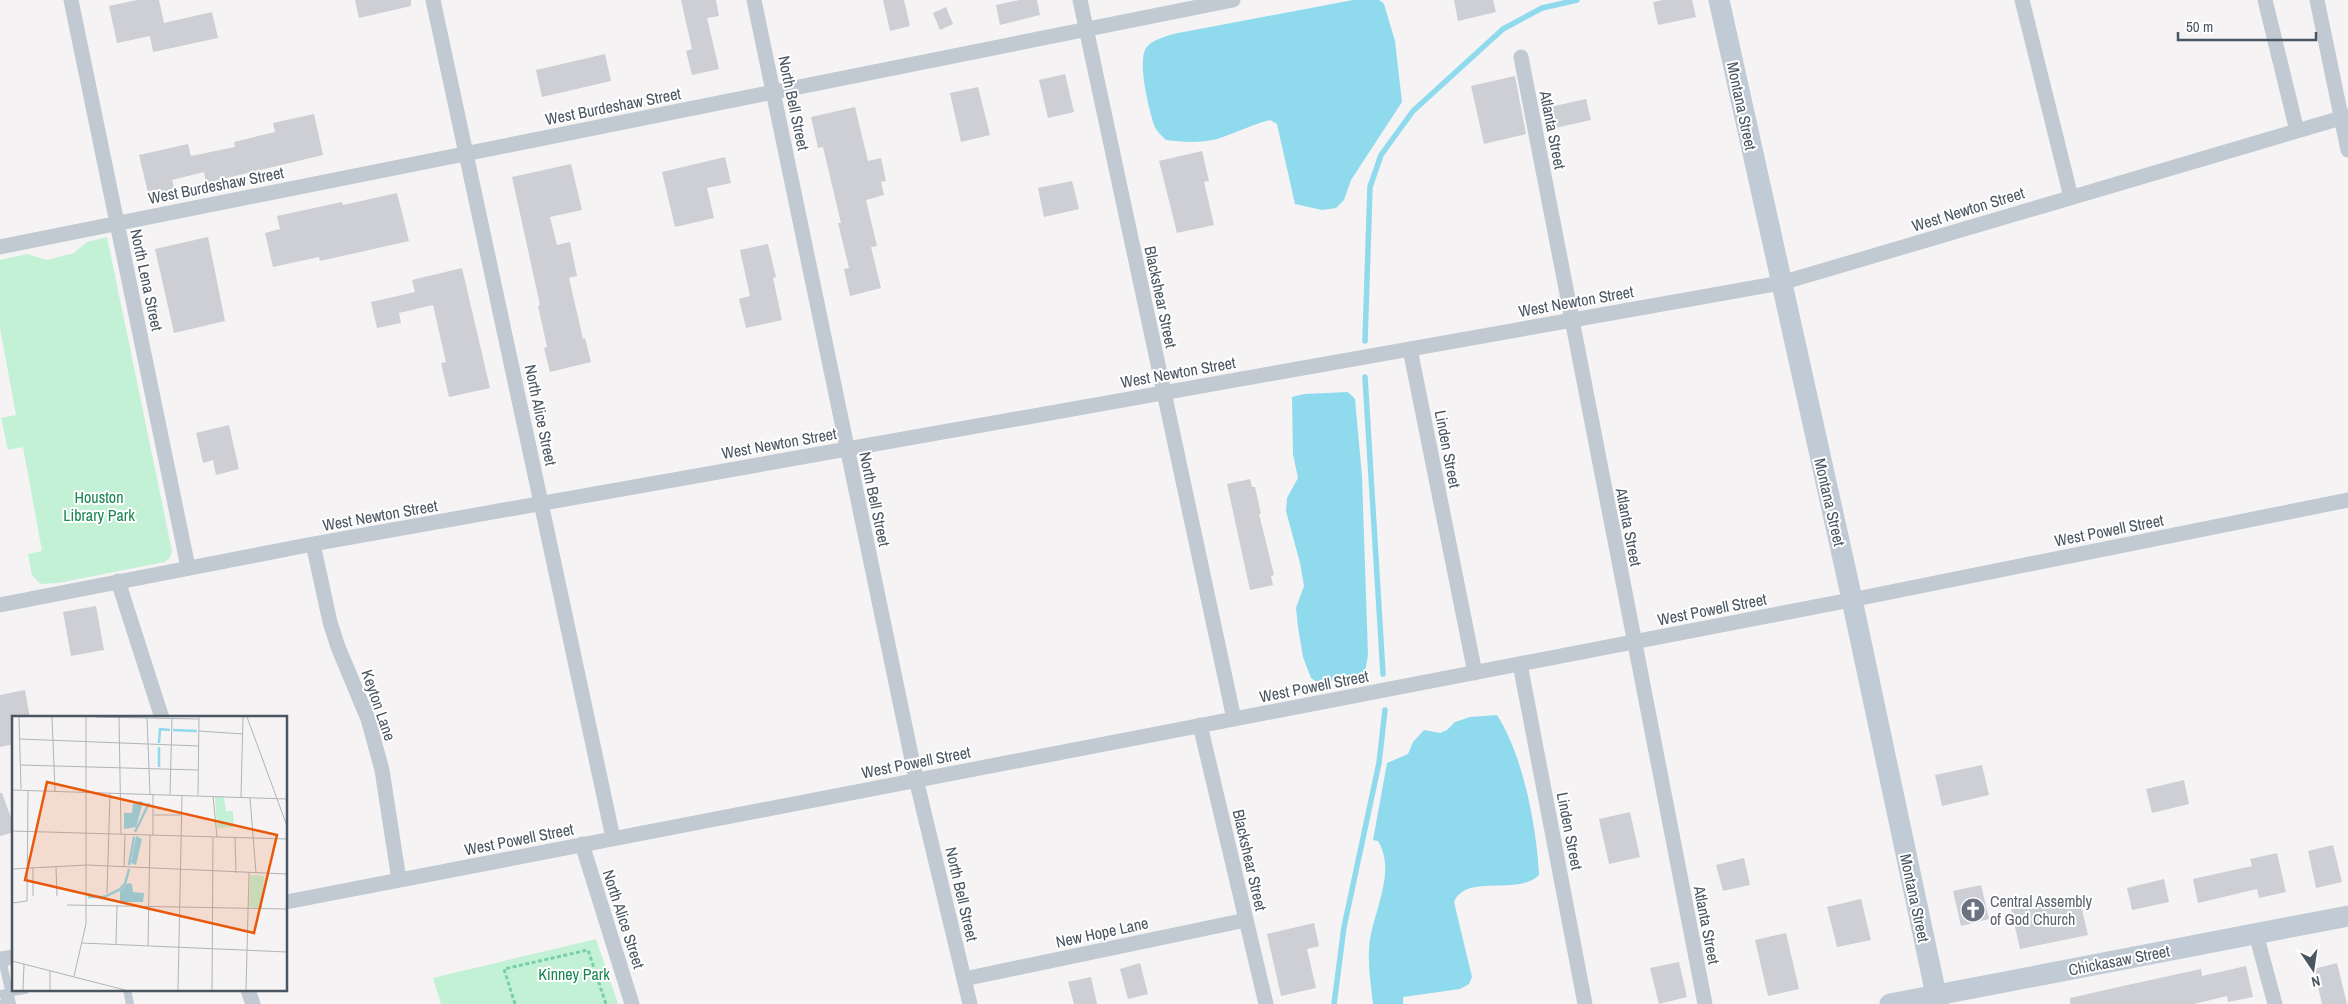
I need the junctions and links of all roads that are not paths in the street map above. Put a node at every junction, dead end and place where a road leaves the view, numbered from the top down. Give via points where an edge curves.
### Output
1 (71, 0) edge
2 (433, 0) edge
3 (754, 0) edge
4 (1080, 0) edge
5 (1233, 0) edge
6 (1719, 0) edge
7 (2022, 0) edge
8 (2265, 0) edge
9 (2317, 0) edge
10 (1086, 29) junction
11 (1521, 57) dead end
12 (774, 91) junction
13 (2344, 117) edge
14 (2296, 131) junction
15 (2348, 150) edge
16 (466, 153) junction
17 (2071, 196) junction
18 (118, 223) junction
19 (0, 247) edge
20 (1781, 283) junction
21 (1571, 320) junction
22 (1410, 349) junction
23 (1163, 392) junction
24 (846, 449) junction
25 (2348, 500) edge
26 (542, 504) junction
27 (313, 544) junction
28 (188, 567) junction
29 (118, 581) junction
30 (1852, 600) junction
31 (0, 605) edge
32 (1634, 642) junction
33 (1520, 664) junction
34 (1475, 673) junction
35 (161, 716) edge
36 (1234, 719) junction
37 (1200, 725) junction
38 (916, 779) junction
39 (613, 838) junction
40 (582, 844) junction
41 (399, 880) junction
42 (288, 902) edge
43 (2348, 916) edge
44 (1246, 920) junction
45 (2256, 934) junction
46 (5, 958) edge
47 (964, 979) junction
48 (18, 992) edge
49 (249, 992) edge
50 (0, 994) edge
51 (10, 994) junction
52 (1937, 1000) edge
53 (2, 1004) edge
54 (12, 1004) edge
55 (253, 1004) edge
56 (632, 1004) edge
57 (970, 1004) edge
58 (1266, 1004) edge
59 (1585, 1004) edge
60 (1705, 1004) edge
61 (1890, 1004) edge
62 (2275, 1004) edge

1 - 18 street, North Lena Street
2 - 16 street, North Alice Street
3 - 12 street, North Bell Street
4 - 10 street, Blackshear Street
5 - 10 street, West Burdeshaw Street
6 - 20 street, Montana Street
7 - 17 street
8 - 14 street
9 - 13 street
10 - 12 street, West Burdeshaw Street
10 - 23 street, Blackshear Street
11 - 21 street, Atlanta Street
12 - 16 street, West Burdeshaw Street
12 - 24 street, North Bell Street
13 - 14 street, West Newton Street
13 - 15 street
14 - 17 street, West Newton Street
16 - 18 street, West Burdeshaw Street
16 - 26 street, North Alice Street
17 - 20 street, West Newton Street
18 - 19 street, West Burdeshaw Street
18 - 28 street, North Lena Street
20 - 21 street, West Newton Street
20 - 30 street, Montana Street
21 - 22 street, West Newton Street
21 - 32 street, Atlanta Street
22 - 23 street, West Newton Street
22 - 34 street, Linden Street
23 - 24 street, West Newton Street
23 - 36 street, Blackshear Street
24 - 26 street, West Newton Street
24 - 38 street, North Bell Street
25 - 30 street, West Powell Street
26 - 27 street, West Newton Street
26 - 39 street, North Alice Street
27 - 28 street, West Newton Street
27 - 41 street, Keyton Lane via 330,622 368,719 382,770
28 - 29 street, West Newton Street
29 - 31 street, West Newton Street
29 - 35 street
30 - 32 street, West Powell Street
30 - 52 street, Montana Street
32 - 33 street, West Powell Street
32 - 60 street, Atlanta Street
33 - 34 street, West Powell Street
33 - 59 street, Linden Street
34 - 36 street, West Powell Street
36 - 37 street, West Powell Street
37 - 38 street, West Powell Street
37 - 44 street, Blackshear Street
38 - 39 street, West Powell Street
38 - 47 street, North Bell Street
39 - 40 street, West Powell Street
40 - 41 street, West Powell Street
40 - 56 street, North Alice Street
41 - 42 street, West Powell Street
43 - 45 street, Chickasaw Street
44 - 47 street, New Hope Lane
44 - 58 street, Blackshear Street
45 - 52 street, Chickasaw Street
45 - 62 street
46 - 51 lane
47 - 57 street, North Bell Street
48 - 51 lane
49 - 55 street
50 - 51 lane
51 - 53 lane
51 - 54 lane
52 - 61 street, Chickasaw Street

